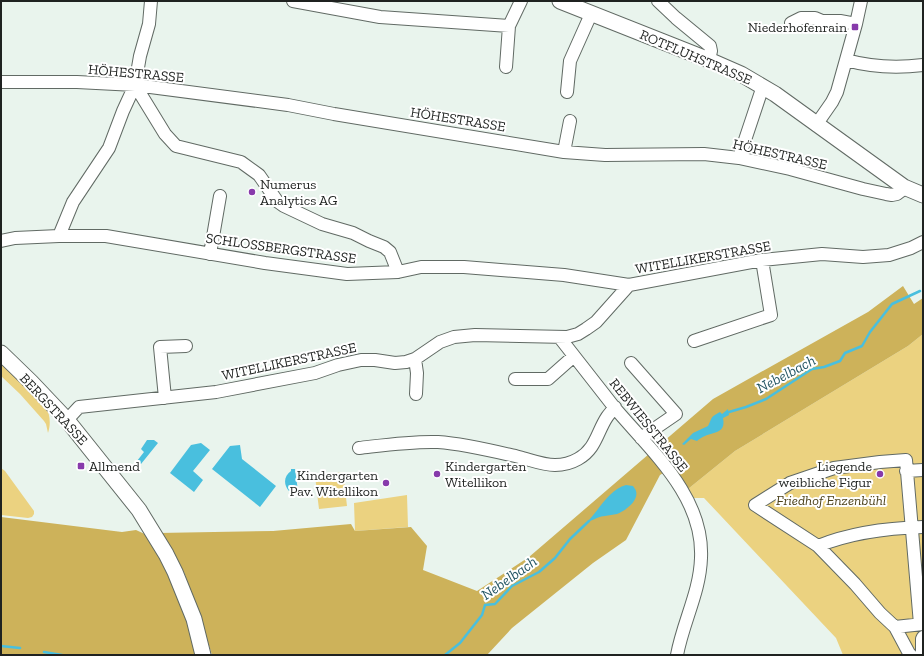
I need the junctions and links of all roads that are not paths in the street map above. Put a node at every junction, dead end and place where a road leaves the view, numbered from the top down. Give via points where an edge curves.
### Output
1 (151, 1) edge
2 (293, 1) edge
3 (521, 1) edge
4 (560, 1) edge
5 (658, 1) edge
6 (861, 1) edge
7 (591, 14) junction
8 (791, 23) dead end
9 (856, 24) junction
10 (510, 26) junction
11 (709, 60) junction
12 (846, 60) junction
13 (923, 65) edge
14 (506, 67) dead end
15 (1, 82) edge
16 (135, 85) junction
17 (763, 86) junction
18 (567, 92) dead end
19 (570, 121) dead end
20 (816, 125) junction
21 (564, 152) junction
22 (739, 158) junction
23 (904, 187) junction
24 (923, 195) edge
25 (220, 196) dead end
26 (59, 236) junction
27 (1, 241) edge
28 (923, 242) edge
29 (210, 254) junction
30 (762, 260) junction
31 (398, 272) junction
32 (629, 285) junction
33 (560, 338) junction
34 (694, 341) dead end
35 (186, 346) dead end
36 (1, 353) edge
37 (574, 356) junction
38 (415, 359) junction
39 (631, 363) dead end
40 (515, 379) dead end
41 (416, 394) dead end
42 (165, 398) junction
43 (615, 407) junction
44 (67, 420) junction
45 (641, 438) junction
46 (359, 448) dead end
47 (923, 470) edge
48 (906, 471) junction
49 (917, 527) edge
50 (818, 546) junction
51 (895, 627) junction
52 (922, 631) edge
53 (203, 655) edge
54 (677, 655) edge
55 (911, 655) edge
56 (922, 655) edge

1 - 16 street via 149,24
2 - 10 street via 380,16
3 - 10 street
4 - 7 main road, ROTFLUHSTRASSE
5 - 11 street via 710,46
6 - 9 street
7 - 11 main road, ROTFLUHSTRASSE
7 - 18 street via 570,61
8 - 9 street via 801,18 815,18
9 - 12 street
10 - 14 street
11 - 17 main road, ROTFLUHSTRASSE
12 - 13 street via 882,66
12 - 20 street via 835,97
15 - 16 street, HÖHESTRASSE
16 - 21 street, HÖHESTRASSE via 288,105
16 - 26 street via 110,148 73,202
16 - 31 street via 165,134 176,146 241,162 259,175 277,201 284,206 322,224 384,246 390,252
17 - 20 main road, ROTFLUHSTRASSE
17 - 22 street
19 - 21 street
20 - 23 main road, ROTFLUHSTRASSE
21 - 22 street, HÖHESTRASSE via 605,155 704,154
22 - 23 street, HÖHESTRASSE via 886,194 897,194
23 - 24 main road, ROTFLUHSTRASSE
25 - 29 street
26 - 27 street, SCHLOSSBERGSTRASSE
26 - 29 street, SCHLOSSBERGSTRASSE via 106,236
28 - 30 street, WITELLIKERSTRASSE via 889,255 863,257 822,254
29 - 31 street, SCHLOSSBERGSTRASSE via 347,274
30 - 32 street, WITELLIKERSTRASSE
30 - 34 street via 771,315
31 - 32 street, SCHLOSSBERGSTRASSE via 421,267 464,267 564,275
32 - 33 street, WITELLIKERSTRASSE via 596,322 578,334
33 - 37 street, REBWIESSTRASSE
33 - 38 street, WITELLIKERSTRASSE via 475,335 454,337 440,342
35 - 42 street via 160,347
36 - 44 main road, BERGSTRASSE
37 - 40 street via 548,379
37 - 43 street, REBWIESSTRASSE
38 - 41 street
38 - 42 street, WITELLIKERSTRASSE via 406,362 361,360 315,373 259,384
39 - 45 street via 676,414
42 - 44 street, WITELLIKERSTRASSE via 79,407
43 - 45 street, REBWIESSTRASSE
43 - 46 street via 590,450 569,463 546,464 438,442
44 - 53 main road, BERGSTRASSE via 139,510 154,533 175,572 191,612
45 - 54 street, REBWIESSTRASSE via 670,472 691,505 700,534 700,577
47 - 48 street
48 - 49 street
48 - 50 street via 906,460 834,468 790,483 755,505
49 - 50 street via 850,536
49 - 52 street
50 - 51 street
51 - 52 street
51 - 55 street
52 - 56 street

